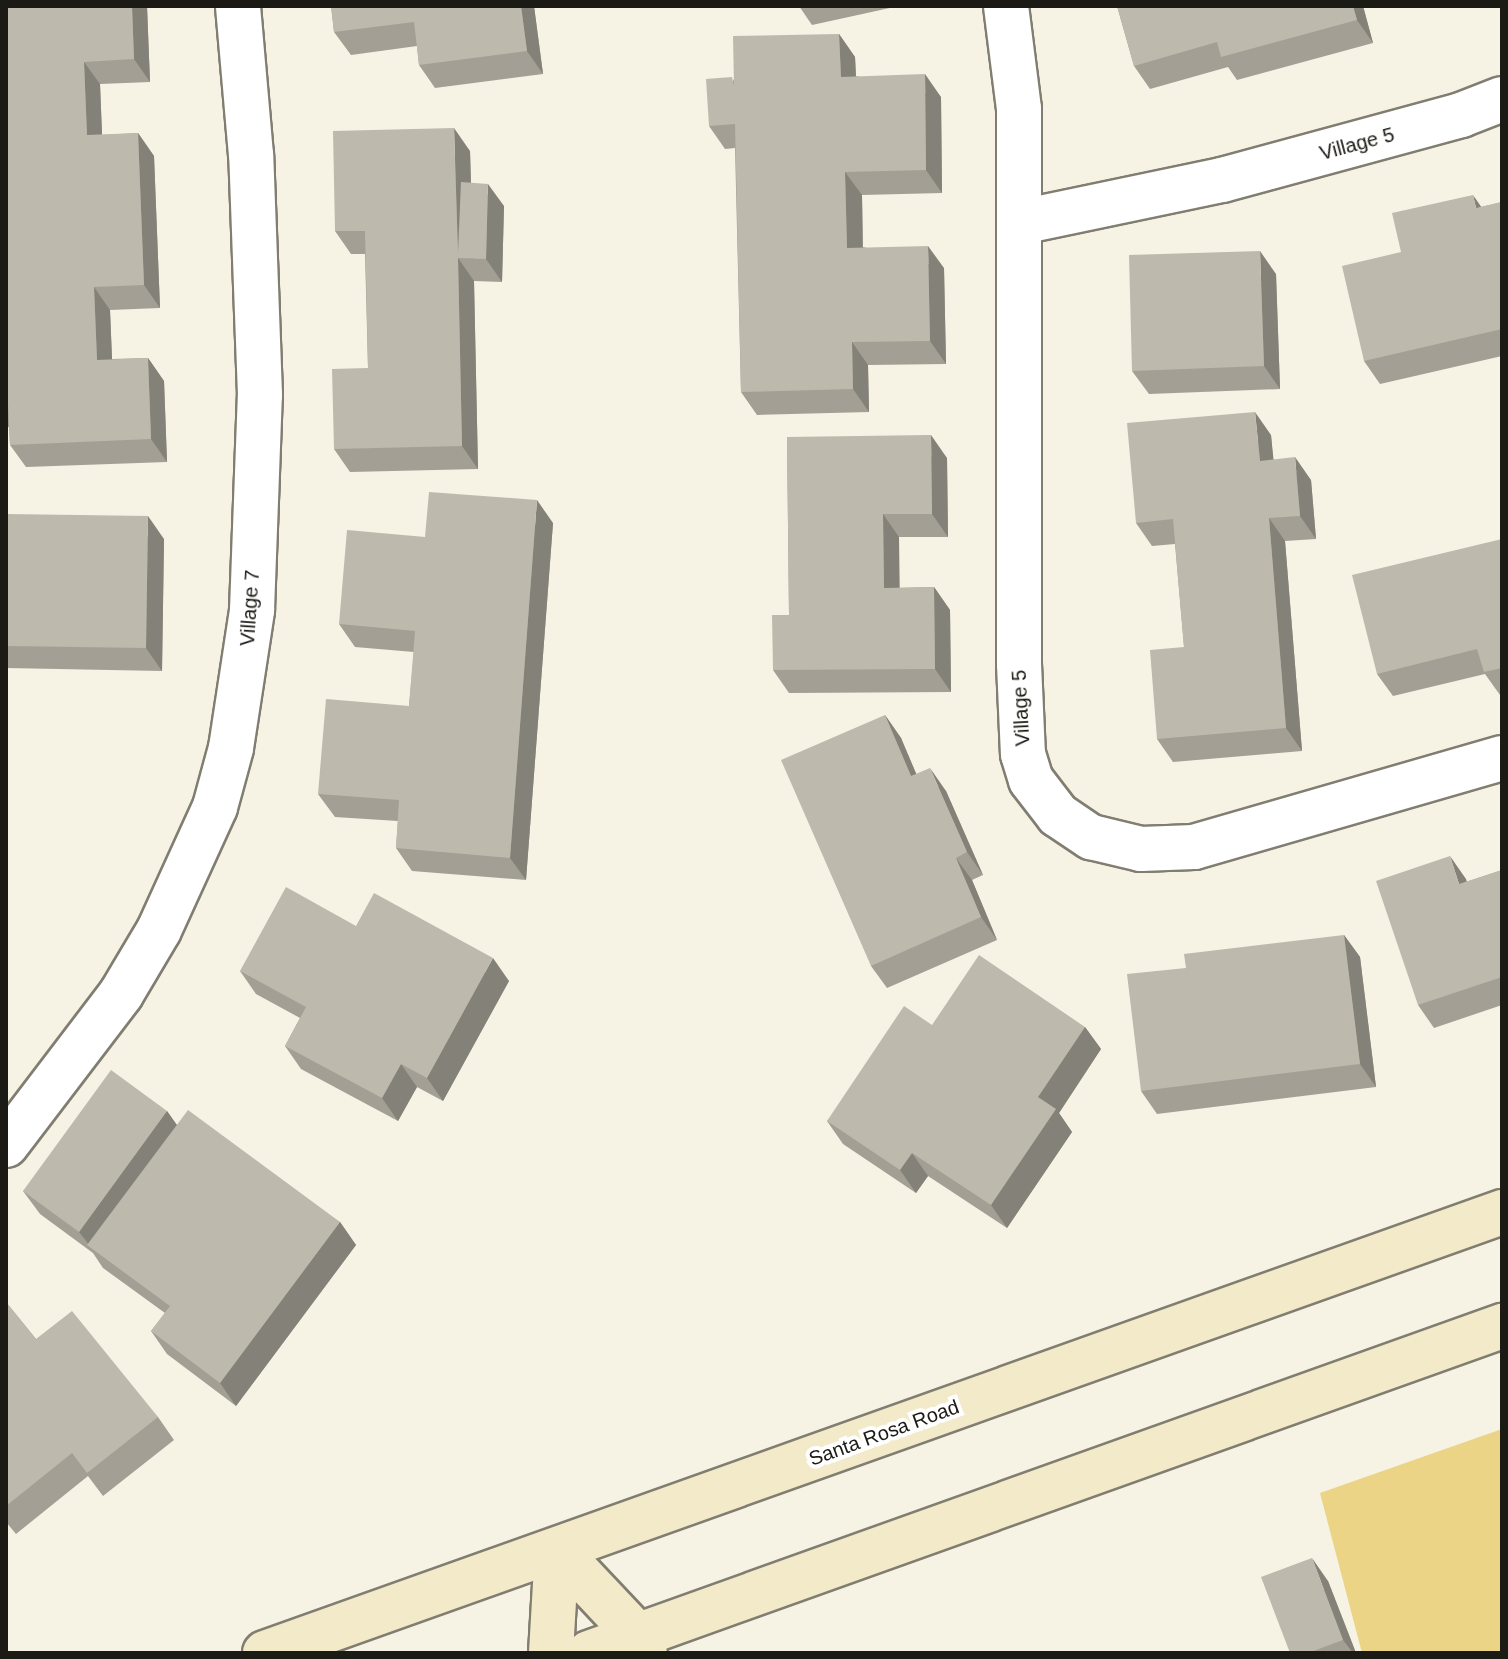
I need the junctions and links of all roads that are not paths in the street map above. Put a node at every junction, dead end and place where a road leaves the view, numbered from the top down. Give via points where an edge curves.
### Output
1 (238, 6) edge
2 (1006, 6) edge
3 (1502, 99) edge
4 (1021, 222) junction
5 (1502, 758) edge
6 (6, 1145) edge
7 (1502, 1212) edge
8 (1502, 1326) edge
9 (557, 1550) junction
10 (642, 1644) edge
11 (265, 1653) edge
12 (551, 1653) edge
13 (589, 1653) edge

1 - 6 street, Village 7 via 251,155 260,395 252,610 231,748 215,807 159,930 86,1044
2 - 4 street, Village 5 via 1019,109
3 - 4 street, Village 5 via 1222,180
4 - 5 street, Village 5 via 1023,754 1031,780 1058,815 1091,837 1141,849 1194,847
7 - 9 main road, Santa Rosa Road
8 - 10 main road
9 - 10 main road
9 - 11 main road, Santa Rosa Road
9 - 12 main road
10 - 13 main road

